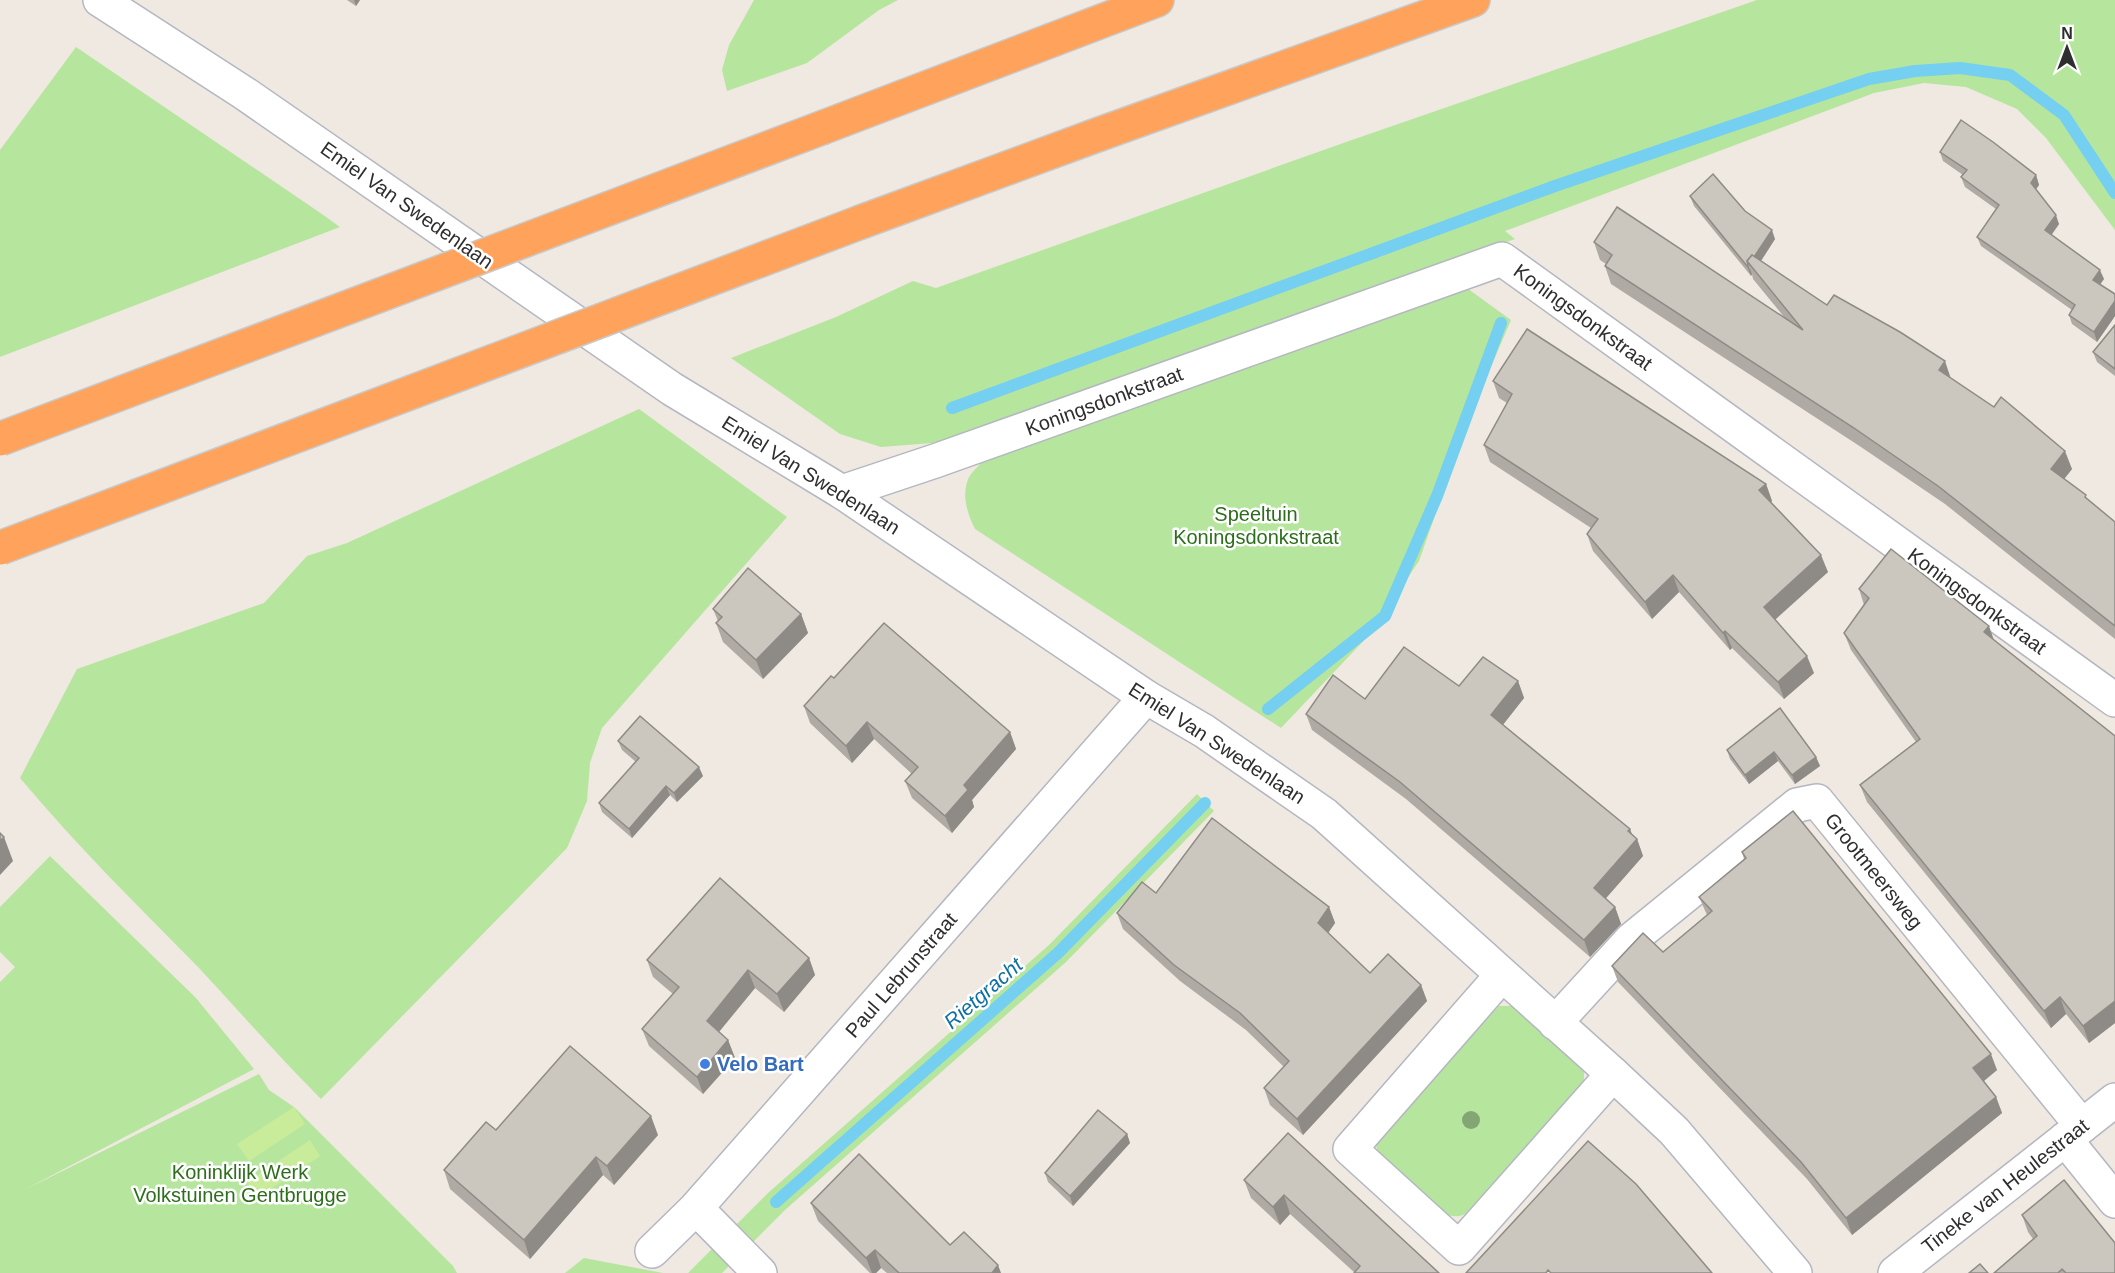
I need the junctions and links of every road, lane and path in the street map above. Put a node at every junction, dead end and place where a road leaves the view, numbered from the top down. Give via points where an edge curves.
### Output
1 (100, 0) edge
2 (1157, 0) edge
3 (1473, 0) edge
4 (0, 439) edge
5 (842, 492) junction
6 (0, 548) edge
7 (1146, 697) junction
8 (2115, 700) edge
9 (1502, 975) junction
10 (1555, 1023) junction
11 (1613, 1074) junction
12 (2096, 1119) edge
13 (2115, 1202) edge
14 (696, 1208) junction
15 (652, 1251) dead end
16 (760, 1273) edge
17 (1795, 1273) edge
18 (1895, 1273) edge

1 - 5 street, Emiel Van Swedenlaan via 244,93 672,389
2 - 4 highway, bridge
3 - 6 highway, bridge via 861,222
5 - 7 street, Emiel Van Swedenlaan
5 - 8 street, Koningsdonkstraat via 1502,259
7 - 9 street, Emiel Van Swedenlaan via 1204,730 1324,814
7 - 14 street, Paul Lebrunstraat
9 - 10 street, Emiel Van Swedenlaan
9 - 11 street via 1350,1149 1459,1248
10 - 11 street, Emiel Van Swedenlaan
10 - 12 street, Grootmeersweg via 1632,939 1797,805 1817,801
11 - 17 street, Emiel Van Swedenlaan via 1674,1131
12 - 13 street, Tineke van Heulestraat
12 - 18 street, Tineke van Heulestraat
14 - 15 street, Paul Lebrunstraat
14 - 16 street

